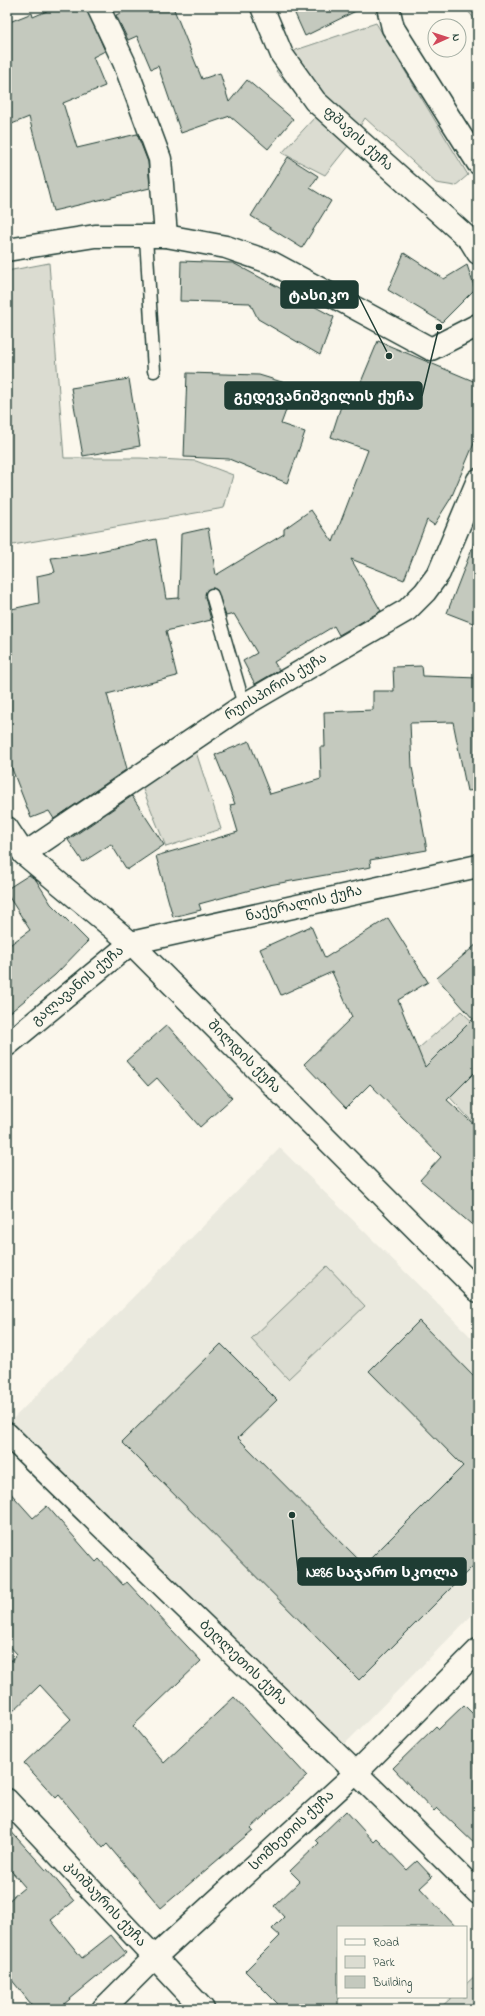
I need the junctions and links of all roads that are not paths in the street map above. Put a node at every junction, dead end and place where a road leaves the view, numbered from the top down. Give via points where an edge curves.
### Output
1 (98, 7) edge
2 (262, 7) edge
3 (388, 7) edge
4 (478, 163) edge
5 (156, 237) junction
6 (7, 250) edge
7 (478, 253) edge
8 (478, 325) edge
9 (154, 371) dead end
10 (478, 480) edge
11 (212, 595) dead end
12 (244, 705) junction
13 (7, 828) edge
14 (24, 854) junction
15 (478, 866) edge
16 (131, 943) junction
17 (7, 1045) edge
18 (478, 1291) edge
19 (7, 1434) edge
20 (478, 1650) edge
21 (357, 1772) junction
22 (7, 1800) edge
23 (478, 1893) edge
24 (155, 1957) junction
25 (103, 2009) edge
26 (203, 2009) edge

1 - 5 street via 124,62 160,159
2 - 7 street, ფშავის ქუჩა via 282,55 315,101 470,240
3 - 4 street via 393,28
5 - 6 street via 94,236
5 - 8 street via 226,247 272,263 431,349
5 - 9 lane
10 - 12 street, რუისპირის ქუჩა via 439,573 407,610
11 - 12 lane
12 - 14 street, რუისპირის ქუჩა
13 - 14 street, შილდის ქუჩა
14 - 16 street, შილდის ქუჩა
15 - 16 street, ნაქერალის ქუჩა
16 - 17 street, გალავანის ქუჩა
16 - 18 street, შილდის ქუჩა
19 - 21 street, ბეღლეთის ქუჩა
20 - 21 street, სომხეთის ქუჩა
21 - 23 street, ბეღლეთის ქუჩა
21 - 24 street, სომხეთის ქუჩა
22 - 24 street, კაიშაურის ქუჩა
24 - 25 street, სომხეთის ქუჩა
24 - 26 street, კაიშაურის ქუჩა

